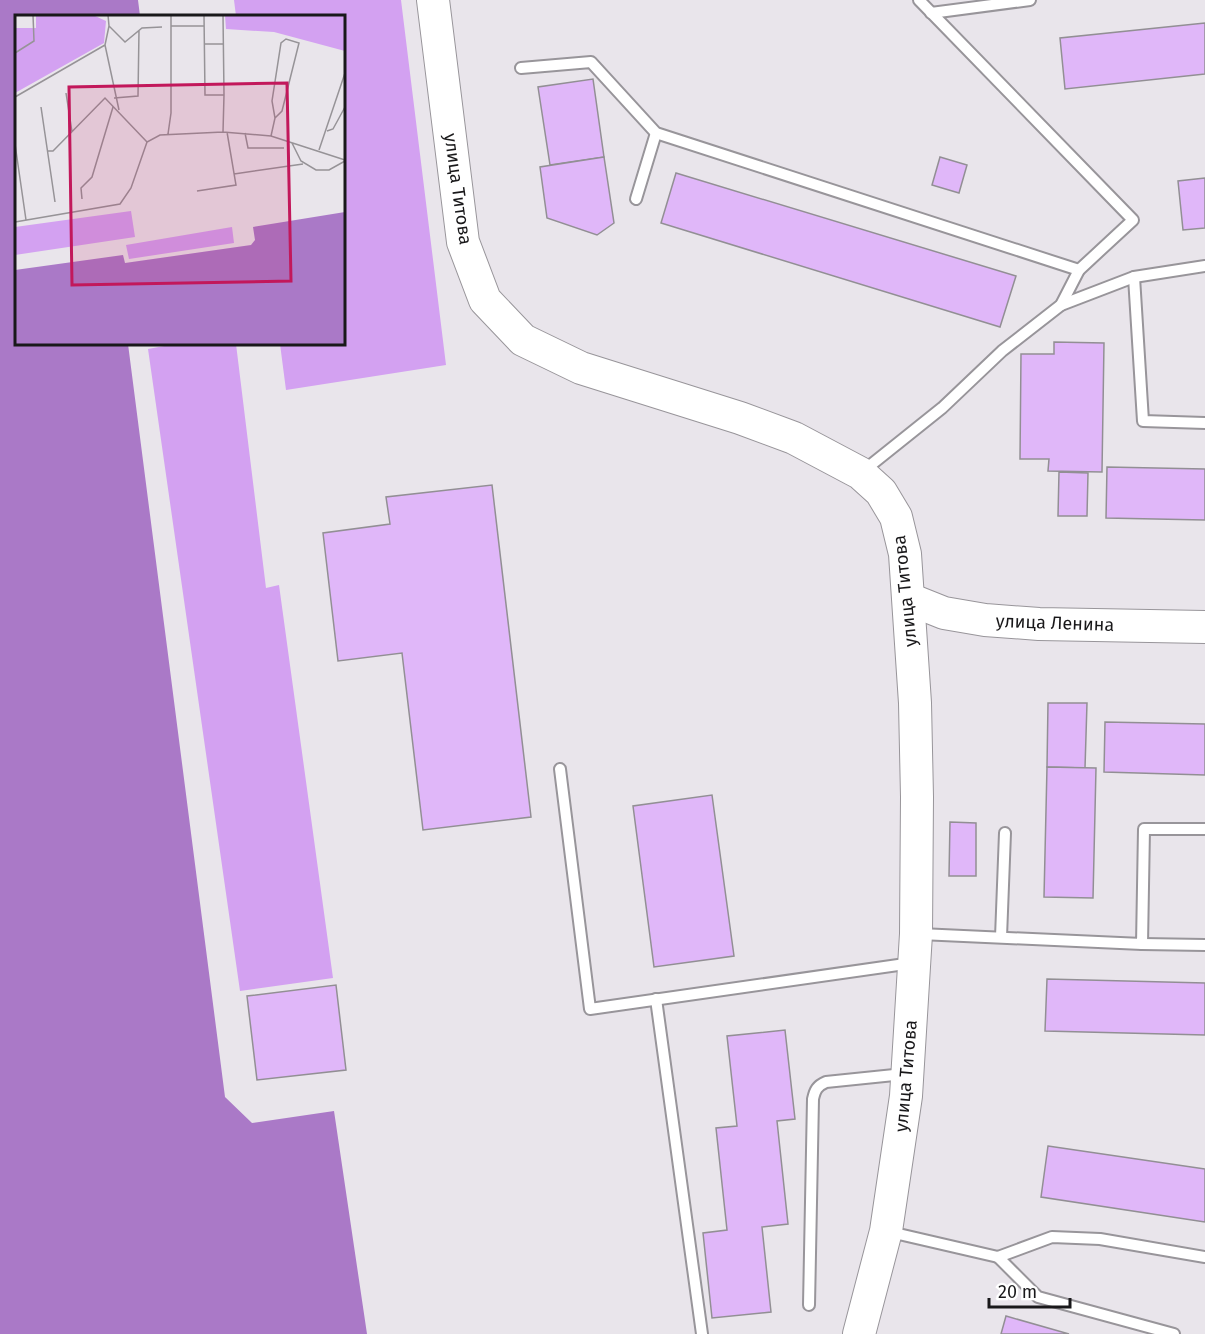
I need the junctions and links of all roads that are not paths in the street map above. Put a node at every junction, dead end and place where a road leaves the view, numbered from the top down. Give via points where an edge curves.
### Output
1 (433, 0) edge
2 (919, 0) edge
3 (1030, 0) edge
4 (932, 13) junction
5 (521, 68) dead end
6 (656, 133) junction
7 (636, 199) dead end
8 (1205, 266) edge
9 (1079, 270) junction
10 (1134, 277) junction
11 (1061, 305) junction
12 (1205, 423) edge
13 (860, 473) junction
14 (909, 599) junction
15 (1205, 627) edge
16 (560, 769) dead end
17 (1205, 829) edge
18 (1005, 833) dead end
19 (1001, 937) junction
20 (1142, 944) junction
21 (1205, 945) edge
22 (916, 948) junction
23 (656, 999) junction
24 (908, 1073) junction
25 (886, 1231) junction
26 (998, 1257) junction
27 (1205, 1257) edge
28 (809, 1305) dead end
29 (702, 1334) edge
30 (859, 1334) edge
31 (1174, 1334) edge

1 - 13 main road, улица Титова via 463,242 485,300 523,340 581,368 794,438
2 - 4 lane
3 - 4 lane
4 - 9 lane via 1133,220
5 - 6 lane via 591,62
6 - 7 lane
6 - 9 lane
8 - 10 lane
9 - 11 lane
10 - 11 lane
10 - 12 lane via 1143,421
11 - 13 lane
13 - 14 main road, улица Титова via 880,492 896,517 905,554
14 - 15 main road, улица Ленина via 944,613 985,620
14 - 22 main road, улица Титова via 917,797
16 - 23 lane via 590,1009
17 - 20 lane via 1144,829
18 - 19 lane
19 - 20 lane
19 - 22 lane
20 - 21 lane
22 - 23 lane
22 - 24 main road, улица Титова
23 - 29 lane
24 - 25 main road, улица Титова
24 - 28 lane via 826,1082 815,1090
25 - 26 lane
25 - 30 main road, улица Титова
26 - 27 lane via 1052,1237 1100,1239
26 - 31 lane via 1038,1297

